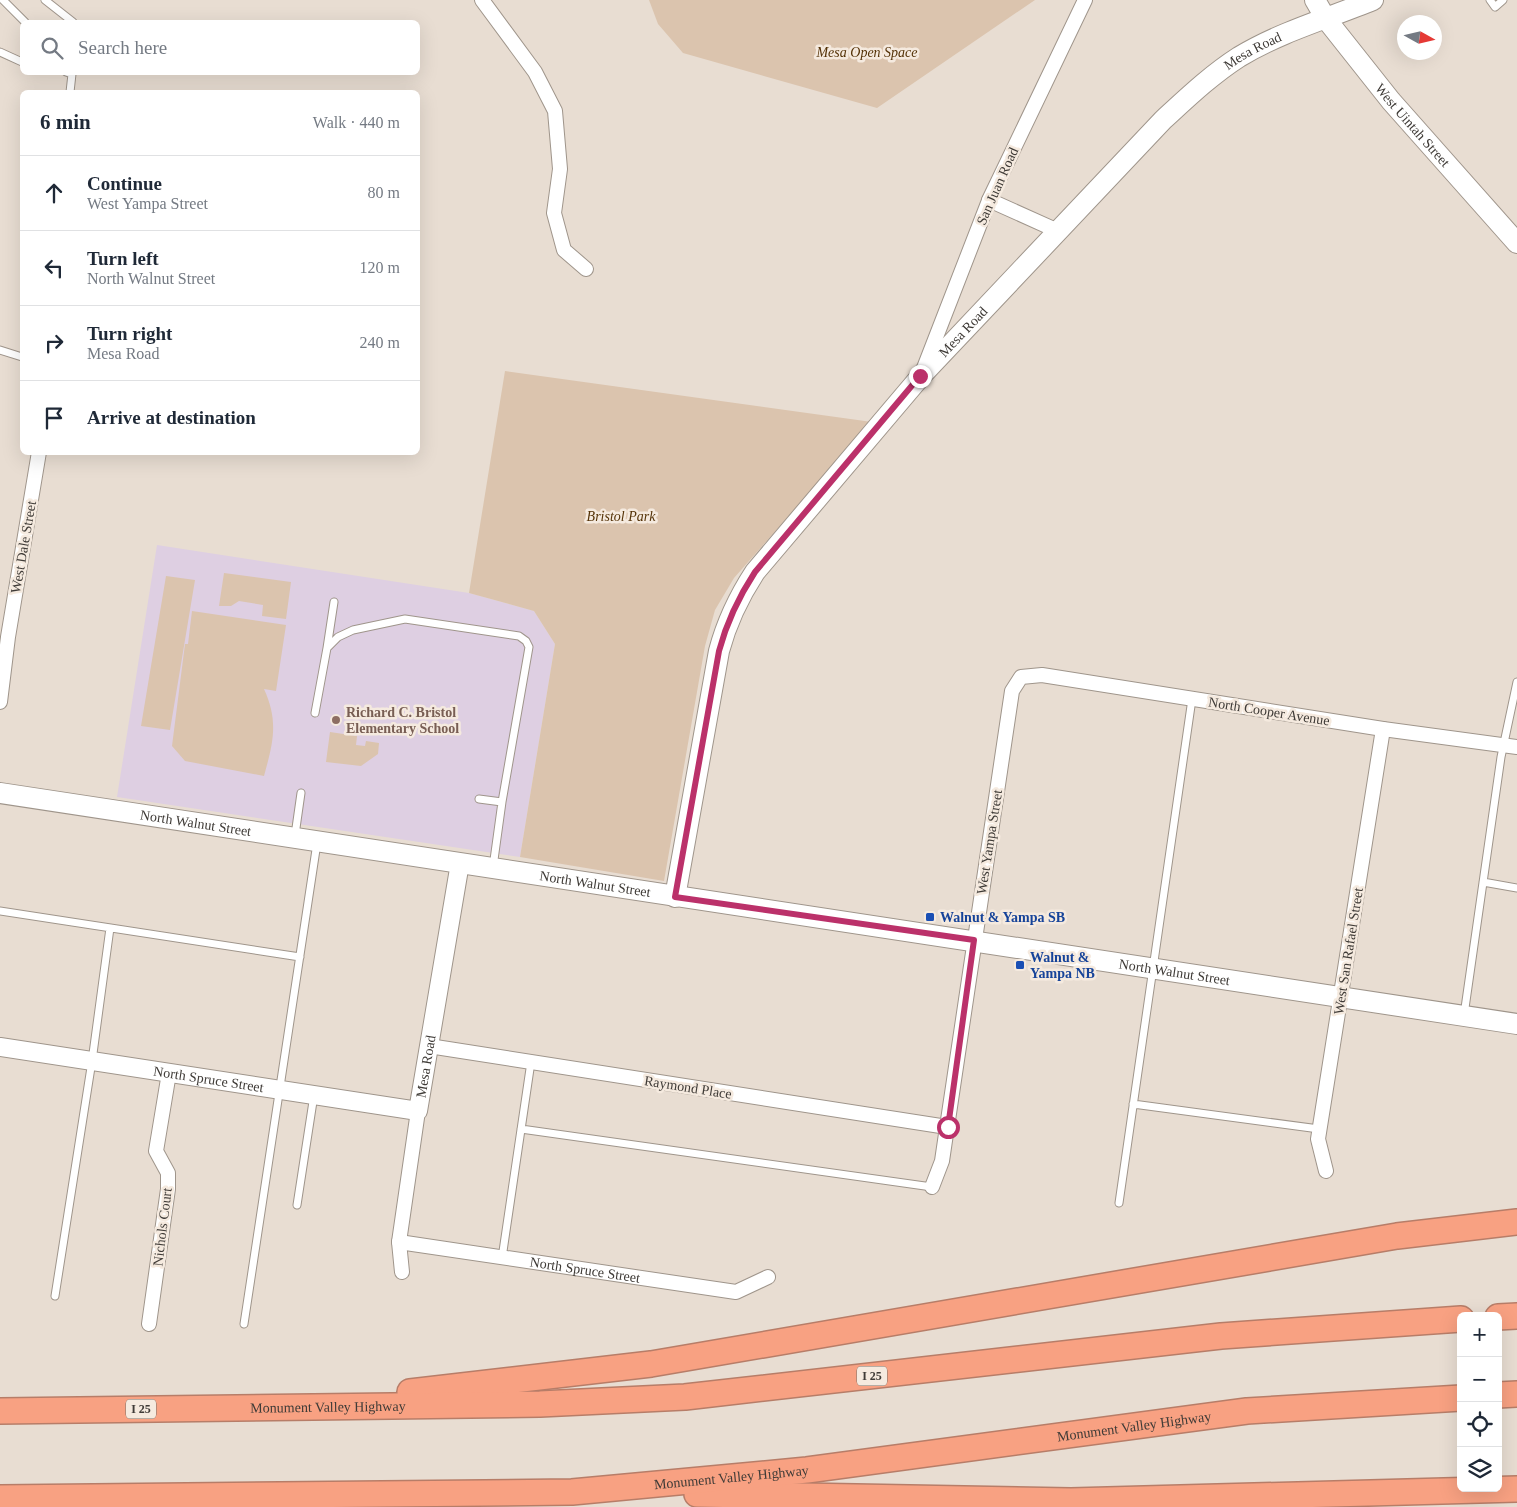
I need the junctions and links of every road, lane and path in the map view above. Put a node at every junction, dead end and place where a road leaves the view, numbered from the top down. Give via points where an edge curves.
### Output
1 (3, 0) edge
2 (45, 0) edge
3 (482, 0) edge
4 (1084, 0) edge
5 (1315, 0) edge
6 (1373, 0) edge
7 (1490, 0) edge
8 (1503, 0) edge
9 (1326, 19) junction
10 (23, 20) edge
11 (70, 20) edge
12 (0, 52) edge
13 (20, 61) edge
14 (72, 75) edge
15 (70, 90) edge
16 (989, 200) junction
17 (1058, 231) junction
18 (1517, 243) edge
19 (586, 269) dead end
20 (0, 350) edge
21 (20, 356) edge
22 (920, 376) junction
23 (38, 455) edge
24 (334, 602) dead end
25 (4, 637) edge
26 (327, 648) junction
27 (1021, 677) joint
28 (1517, 682) edge
29 (1192, 699) junction
30 (0, 702) edge
31 (315, 713) dead end
32 (1384, 730) junction
33 (1510, 746) edge
34 (0, 793) edge
35 (301, 794) dead end
36 (479, 799) dead end
37 (502, 802) junction
38 (294, 837) junction
39 (318, 841) junction
40 (460, 863) junction
41 (493, 868) junction
42 (1483, 882) junction
43 (1517, 888) edge
44 (675, 897) junction
45 (0, 911) edge
46 (110, 928) junction
47 (974, 940) junction
48 (300, 957) junction
49 (1153, 968) junction
50 (1340, 996) junction
51 (1464, 1015) junction
52 (1517, 1024) edge
53 (429, 1046) junction
54 (0, 1047) edge
55 (92, 1061) junction
56 (531, 1062) junction
57 (169, 1073) junction
58 (280, 1089) junction
59 (314, 1095) junction
60 (1133, 1104) junction
61 (418, 1111) junction
62 (948, 1127) junction
63 (521, 1129) junction
64 (1319, 1129) junction
65 (1326, 1171) dead end
66 (932, 1187) joint
67 (1119, 1203) dead end
68 (297, 1205) dead end
69 (1517, 1222) edge
70 (399, 1242) junction
71 (502, 1258) junction
72 (402, 1272) dead end
73 (768, 1276) dead end
74 (55, 1296) dead end
75 (1517, 1316) edge
76 (1502, 1317) edge
77 (1457, 1320) edge
78 (148, 1324) dead end
79 (244, 1324) dead end
80 (1517, 1394) edge
81 (1502, 1395) edge
82 (1457, 1398) edge
83 (282, 1407) junction
84 (0, 1411) edge
85 (1517, 1489) edge
86 (572, 1492) junction
87 (0, 1498) edge

1 - 10 lane
2 - 11 lane
3 - 19 street via 535,72 555,112 560,169 554,213 564,250
4 - 16 street, San Juan Road
5 - 9 main road, West Uintah Street
6 - 9 main road, Mesa Road
7 - 8 lane via 1495,7
9 - 17 main road, Mesa Road via 1240,56 1205,81 1163,120
9 - 18 main road, West Uintah Street via 1391,101
12 - 13 lane
14 - 15 lane
16 - 17 street
16 - 22 street, San Juan Road
17 - 22 main road, Mesa Road
20 - 21 lane
22 - 44 main road, Mesa Road via 755,572 726,622
23 - 25 street, West Dale Street
24 - 26 lane
25 - 30 street, West Dale Street
26 - 31 lane
26 - 37 lane via 338,637 353,630 404,619 519,636 526,641 529,647
27 - 29 street, North Cooper Avenue via 1042,675
27 - 47 street, West Yampa Street via 1012,692
28 - 33 lane
29 - 32 street, North Cooper Avenue
29 - 49 lane
32 - 33 street, North Cooper Avenue
32 - 50 street, West San Rafael Street
33 - 42 lane
34 - 38 main road, North Walnut Street
35 - 38 lane
36 - 37 lane
37 - 41 lane
38 - 39 main road, North Walnut Street
39 - 40 main road, North Walnut Street
39 - 48 lane
40 - 41 main road, North Walnut Street
40 - 53 street, Mesa Road
41 - 44 main road, North Walnut Street
42 - 43 lane
42 - 51 lane
44 - 47 main road, North Walnut Street
45 - 46 lane
46 - 48 lane
46 - 55 lane
47 - 49 main road, North Walnut Street
47 - 62 street, West Yampa Street
48 - 58 lane
49 - 50 main road, North Walnut Street
49 - 60 lane
50 - 51 main road, North Walnut Street
50 - 64 street, West San Rafael Street
51 - 52 main road, North Walnut Street
53 - 56 street, Raymond Place
53 - 61 street, Mesa Road
54 - 55 street, North Spruce Street
55 - 57 street, North Spruce Street
55 - 74 lane
56 - 62 street, Raymond Place
56 - 63 lane
57 - 58 street, North Spruce Street
57 - 78 street, Nichols Court via 156,1152 168,1173 168,1189
58 - 59 street, North Spruce Street
58 - 79 lane
59 - 61 street, North Spruce Street
59 - 68 lane
60 - 64 lane
60 - 67 lane
61 - 70 street, Mesa Road
62 - 66 street, West Yampa Street via 942,1161
63 - 66 lane
63 - 71 lane
64 - 65 street, West San Rafael Street via 1318,1139
69 - 83 highway via 1397,1236 651,1364
70 - 71 street, North Spruce Street
70 - 72 street, Mesa Road
71 - 73 street, North Spruce Street via 736,1292
75 - 76 highway
77 - 83 highway, Monument Valley Highway / I 25 via 1222,1336 685,1397 540,1404
80 - 81 highway
82 - 86 highway, Monument Valley Highway via 1247,1411 807,1470
83 - 84 highway, Monument Valley Highway / I 25
85 - 86 highway via 1071,1501
86 - 87 highway, Monument Valley Highway

